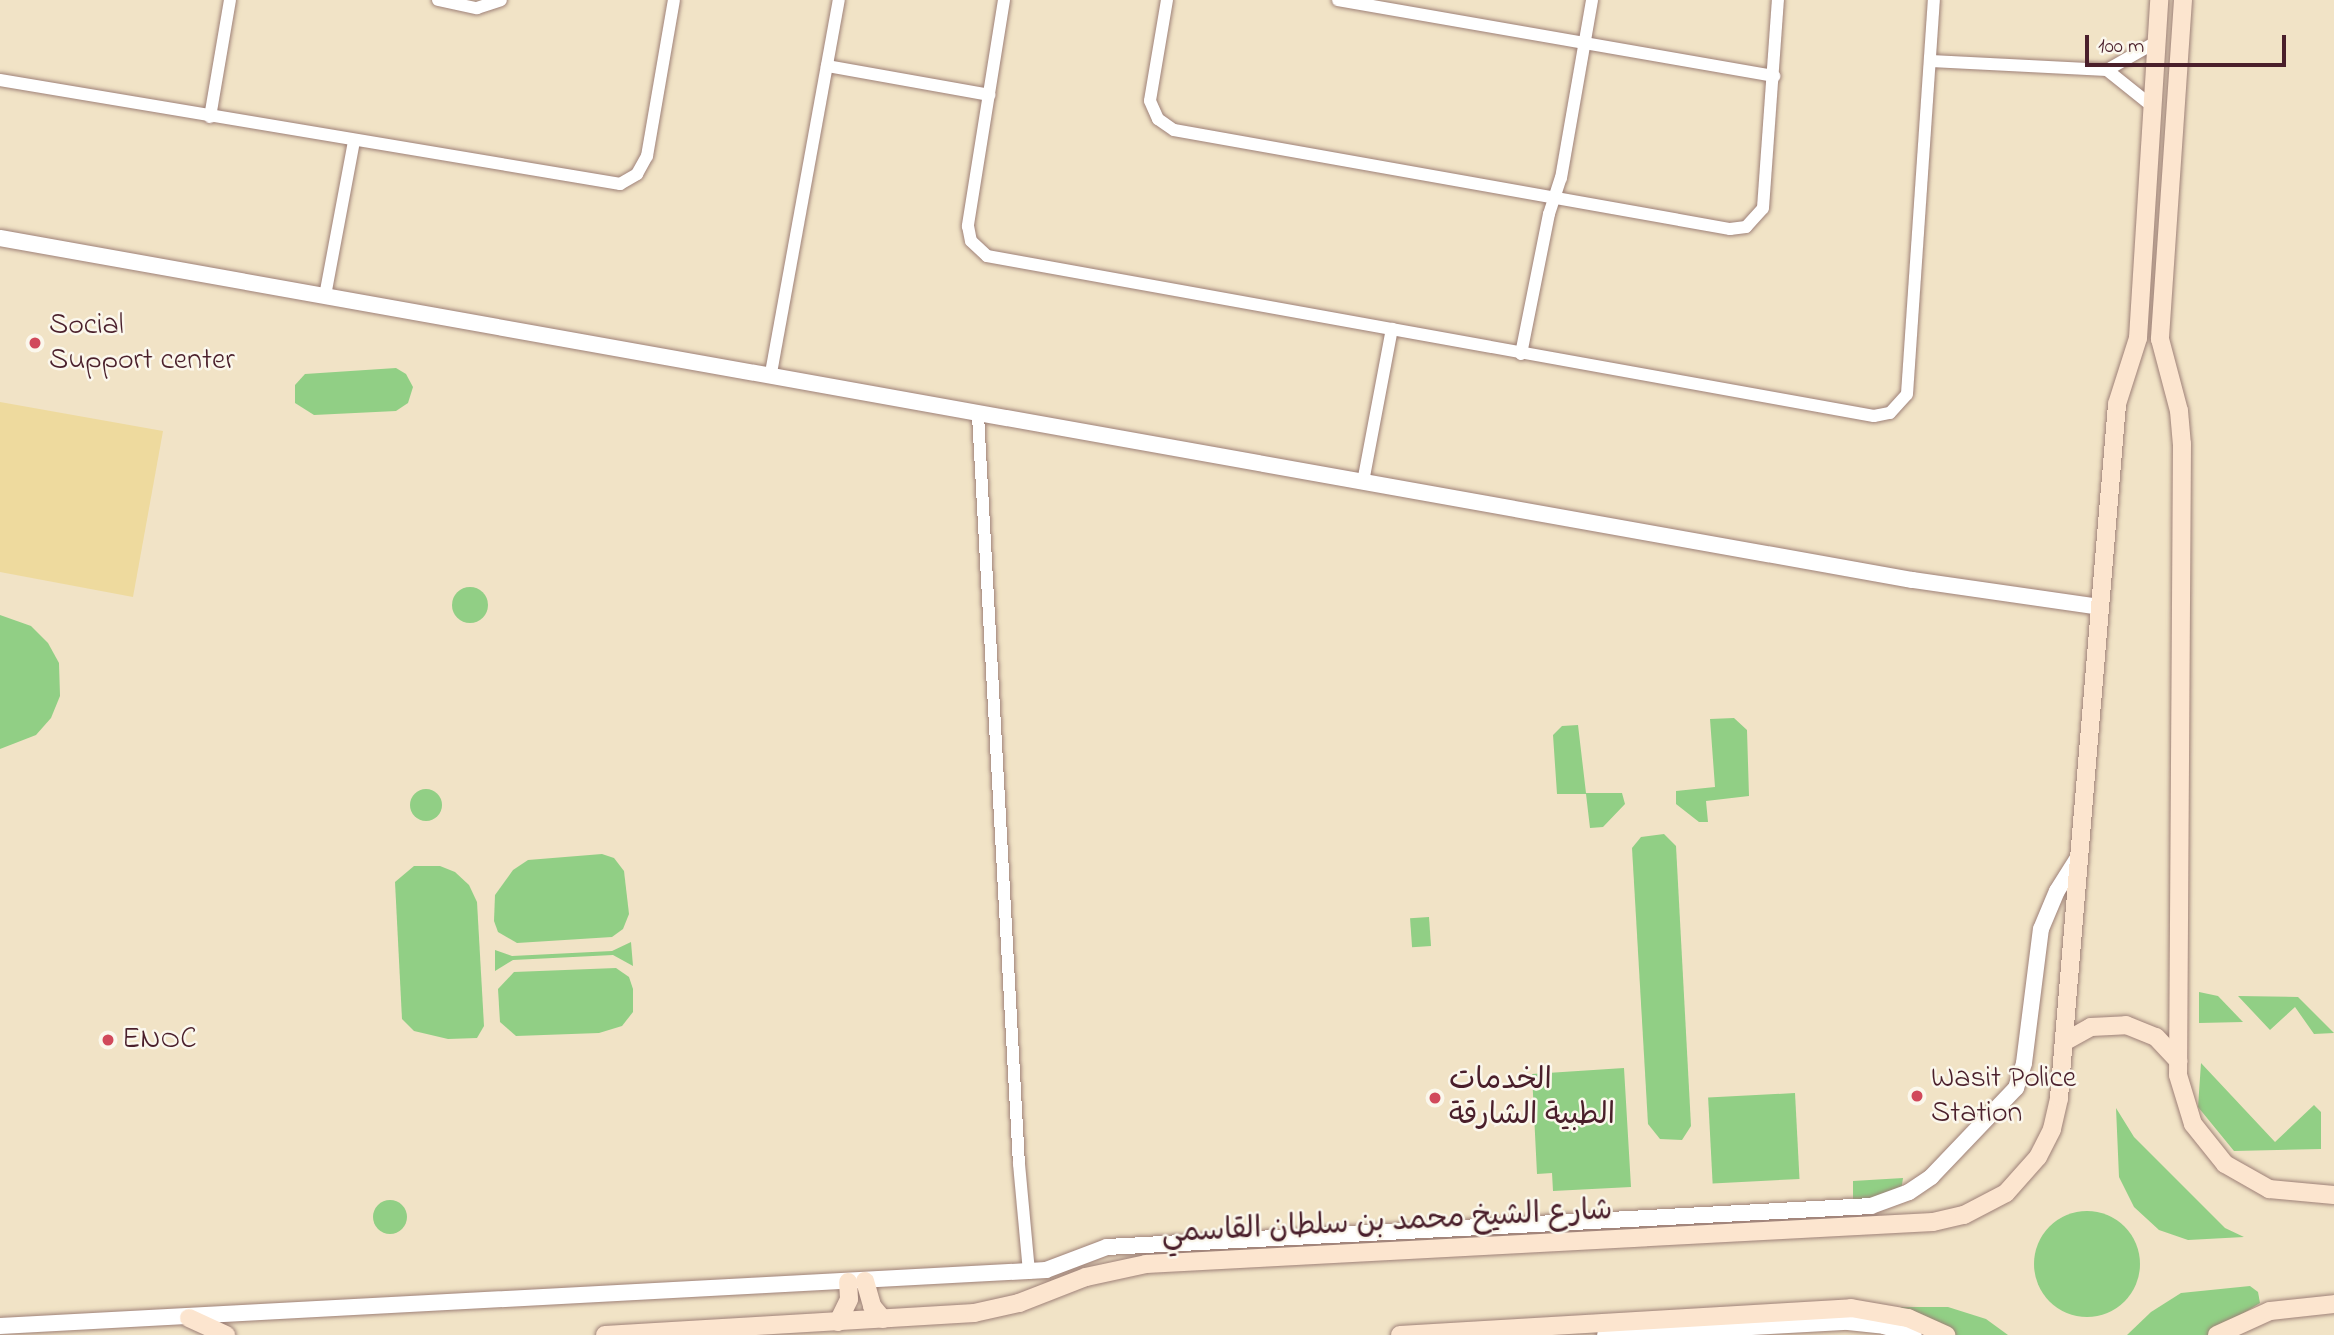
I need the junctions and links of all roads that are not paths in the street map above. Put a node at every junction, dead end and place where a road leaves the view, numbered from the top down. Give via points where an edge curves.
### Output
1 (230, 0) edge
2 (438, 0) edge
3 (500, 0) edge
4 (674, 0) edge
5 (839, 0) edge
6 (1004, 0) edge
7 (1167, 0) edge
8 (1338, 0) edge
9 (1592, 0) edge
10 (1778, 0) edge
11 (1934, 0) edge
12 (2159, 0) edge
13 (2183, 0) edge
14 (2156, 42) junction
15 (1585, 43) junction
16 (1931, 61) junction
17 (827, 66) junction
18 (2108, 70) junction
19 (1774, 76) junction
20 (0, 80) edge
21 (989, 96) junction
22 (2152, 106) junction
23 (210, 117) junction
24 (354, 141) junction
25 (1554, 198) junction
26 (0, 238) edge
27 (325, 296) junction
28 (1392, 329) junction
29 (2136, 345) junction
30 (2161, 348) junction
31 (1521, 354) junction
32 (771, 373) junction
33 (978, 415) junction
34 (1363, 482) junction
35 (2100, 607) junction
36 (2079, 856) junction
37 (2064, 1042) junction
38 (2178, 1061) junction
39 (2334, 1195) edge
40 (1029, 1271) junction
41 (857, 1281) junction
42 (2334, 1304) edge
43 (189, 1318) junction
44 (883, 1319) junction
45 (838, 1322) junction
46 (0, 1326) edge
47 (1430, 1334) edge
48 (226, 1335) edge
49 (605, 1335) edge
50 (1400, 1335) edge
51 (1605, 1335) edge
52 (1914, 1335) edge
53 (1946, 1335) edge
54 (2217, 1335) edge

1 - 23 street
2 - 3 street via 477,8
4 - 24 street via 647,156 629,180 610,185
5 - 17 street
6 - 21 street
7 - 25 street via 1150,92 1153,110 1165,125
8 - 15 street
9 - 15 street
10 - 19 street
11 - 16 street
12 - 14 main road, شارع الشيخ محمد بن سلطان القاسمي
13 - 30 main road
14 - 18 street
14 - 22 main road, شارع الشيخ محمد بن سلطان القاسمي
15 - 19 street
15 - 25 street
16 - 18 street
16 - 31 street via 1907,394 1898,408 1874,416
17 - 21 street
17 - 32 street
18 - 22 street
19 - 25 street via 1763,208 1746,226 1730,229
20 - 23 street
21 - 28 street via 968,226 980,253
22 - 29 main road, شارع الشيخ محمد بن سلطان القاسمي
23 - 24 street
24 - 27 street
25 - 31 street
26 - 27 street
27 - 32 street
28 - 31 street
28 - 34 street
29 - 30 main road
29 - 35 main road, شارع الشيخ محمد بن سلطان القاسمي via 2117,404
30 - 38 main road via 2176,395 2182,444
32 - 33 street
33 - 34 street
33 - 40 street via 1019,1164
34 - 35 street via 1913,580
35 - 36 main road, شارع الشيخ محمد بن سلطان القاسمي
36 - 37 main road, شارع الشيخ محمد بن سلطان القاسمي
36 - 40 street via 2041,929 2024,1063 2016,1088 1931,1177 1897,1198 1858,1208 1107,1247 1046,1270
37 - 38 main road via 2091,1027 2126,1025 2156,1037
37 - 44 main road, شارع الشيخ محمد بن سلطان القاسمي via 2056,1114 2038,1157 2006,1193 1949,1220 1146,1264 1086,1277 989,1311
38 - 39 main road via 2181,1092 2193,1124 2225,1164 2269,1189
40 - 41 street
41 - 43 street
41 - 44 main road
41 - 45 main road
42 - 54 main road via 2270,1311
43 - 46 street
43 - 48 main road
44 - 45 main road, شارع الشيخ محمد بن سلطان القاسمي
45 - 49 main road, شارع الشيخ محمد بن سلطان القاسمي
47 - 50 main road
47 - 53 main road via 1851,1308 1908,1318
51 - 52 street via 1848,1322

